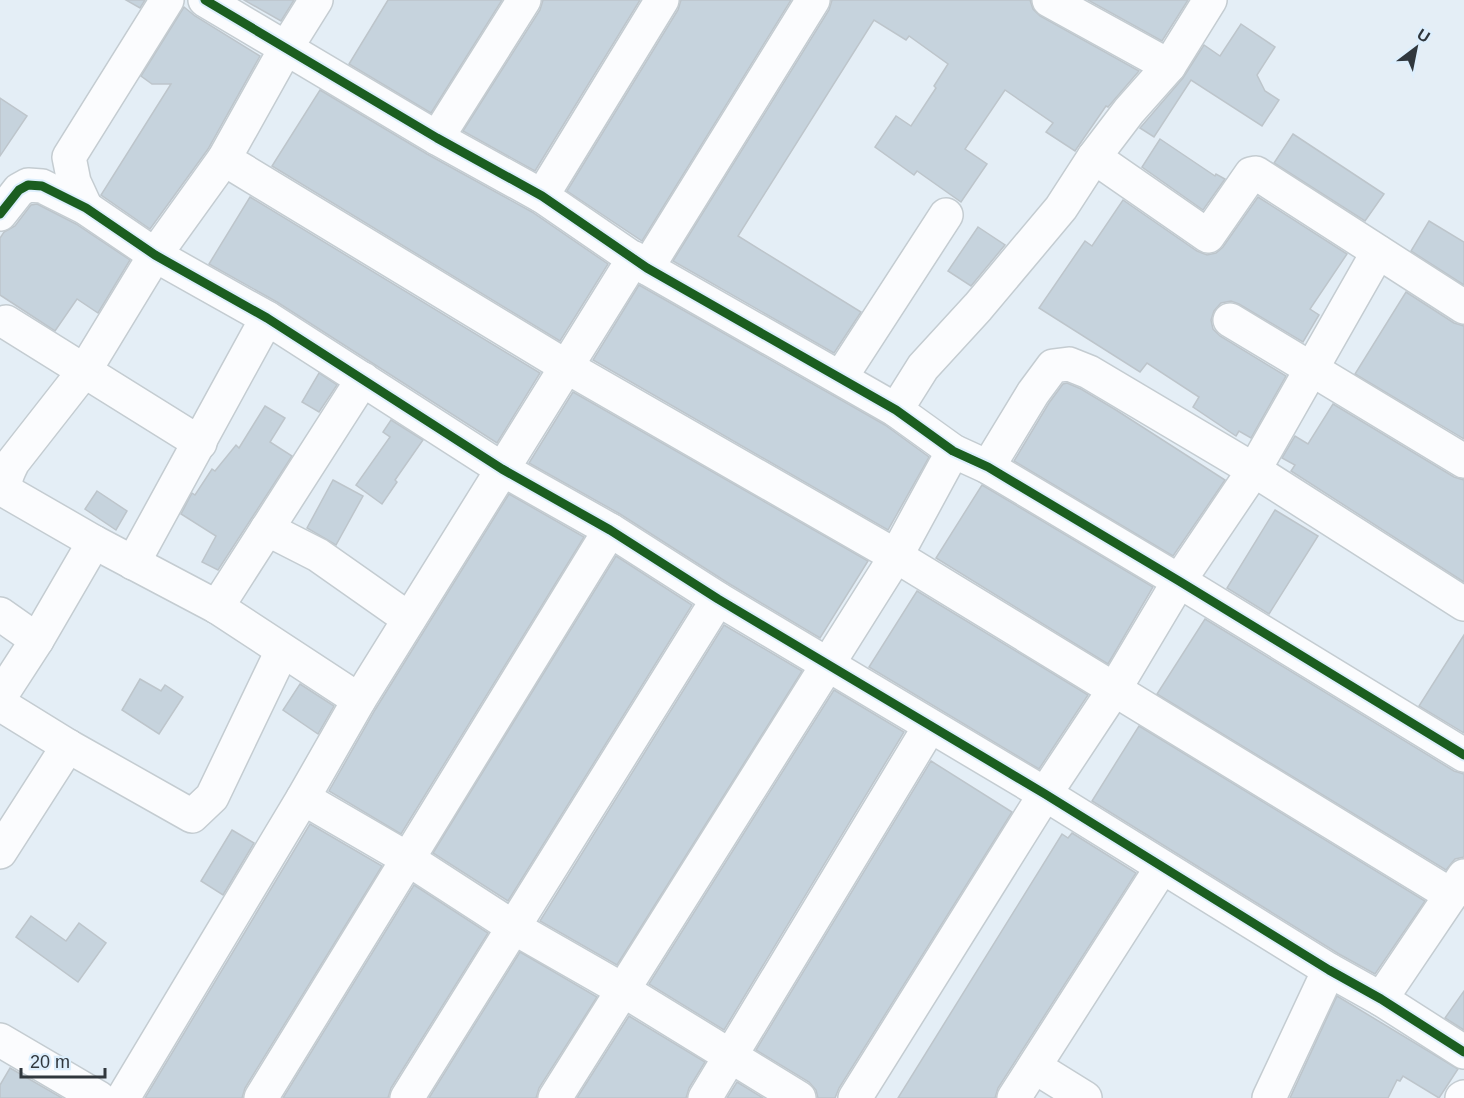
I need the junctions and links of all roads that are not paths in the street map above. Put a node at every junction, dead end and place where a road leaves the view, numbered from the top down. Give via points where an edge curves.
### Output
1 (167, 0) edge
2 (206, 0) edge
3 (316, 0) edge
4 (524, 0) edge
5 (662, 0) edge
6 (813, 0) edge
7 (1049, 0) edge
8 (1210, 0) edge
9 (286, 48) junction
10 (1169, 66) junction
11 (437, 138) junction
12 (1094, 157) junction
13 (224, 159) junction
14 (542, 196) junction
15 (86, 208) junction
16 (0, 214) edge
17 (946, 215) dead end
18 (1378, 252) junction
19 (155, 255) junction
20 (640, 263) junction
21 (1464, 307) edge
22 (267, 318) junction
23 (1230, 320) dead end
24 (6, 322) dead end
25 (567, 367) junction
26 (1312, 368) junction
27 (85, 370) junction
28 (841, 377) junction
29 (363, 379) junction
30 (896, 410) junction
31 (200, 442) junction
32 (953, 451) junction
33 (1464, 461) edge
34 (988, 467) junction
35 (502, 469) junction
36 (1254, 470) junction
37 (267, 529) junction
38 (610, 530) junction
39 (94, 542) junction
40 (896, 556) junction
41 (133, 563) junction
42 (1179, 581) junction
43 (718, 599) junction
44 (1464, 604) edge
45 (217, 607) junction
46 (0, 614) edge
47 (409, 619) junction
48 (37, 640) junction
49 (282, 651) junction
50 (827, 665) junction
51 (1114, 690) junction
52 (0, 697) edge
53 (359, 700) junction
54 (0, 704) edge
55 (930, 726) junction
56 (68, 746) junction
57 (1464, 755) edge
58 (1046, 794) junction
59 (303, 798) junction
60 (0, 852) edge
61 (408, 859) junction
62 (1162, 867) junction
63 (1458, 886) edge
64 (513, 927) junction
65 (1329, 970) junction
66 (623, 990) junction
67 (1381, 999) junction
68 (4, 1051) edge
69 (1464, 1052) edge
70 (731, 1057) junction
71 (1035, 1068) junction
72 (99, 1098) edge
73 (123, 1098) edge
74 (261, 1098) edge
75 (407, 1098) edge
76 (555, 1098) edge
77 (705, 1098) edge
78 (799, 1098) edge
79 (855, 1098) edge
80 (1014, 1098) edge
81 (1085, 1098) edge
82 (1269, 1098) edge

1 - 15 street via 69,157 74,182
2 - 9 street
3 - 9 street
4 - 11 street
5 - 14 street
6 - 20 street
7 - 10 street
8 - 10 street
9 - 11 street
9 - 13 street
10 - 12 street
11 - 14 street
12 - 18 street via 1206,236 1210,236 1256,172
12 - 30 street via 1061,208 923,367
13 - 19 street
13 - 25 street
14 - 20 street
15 - 16 street via 42,186 28,185 19,190
15 - 19 street
17 - 28 street
18 - 21 street
18 - 26 street
19 - 22 street
19 - 27 street
20 - 25 street
20 - 28 street
22 - 29 street
22 - 31 street
23 - 26 street
24 - 27 street
25 - 35 street
25 - 40 street
26 - 33 street
26 - 36 street
27 - 31 street
27 - 39 street via 13,462 5,485 9,493
28 - 30 street
29 - 35 street
29 - 37 street
30 - 32 street
31 - 41 street
32 - 34 street
32 - 40 street
34 - 36 street via 1053,366 1069,364 1089,372
34 - 42 street
35 - 38 street
35 - 47 street
36 - 42 street
36 - 44 street
37 - 45 street
37 - 47 street via 318,555
38 - 43 street
38 - 61 street
39 - 41 street
39 - 48 street
40 - 50 street
40 - 51 street
41 - 45 street
42 - 51 street
42 - 57 street
43 - 50 street
43 - 64 street
45 - 49 street
46 - 48 street
47 - 53 street
48 - 52 street
49 - 53 street
49 - 56 street via 212,797 192,816
50 - 55 street
50 - 66 street
51 - 58 street
51 - 63 street
53 - 59 street
54 - 56 street
55 - 58 street
55 - 70 street
56 - 60 street
58 - 62 street
58 - 79 street
59 - 61 street
59 - 73 street
61 - 64 street
61 - 74 street
62 - 65 street
62 - 71 street
63 - 67 street
64 - 66 street
64 - 75 street
65 - 67 street
65 - 82 street
66 - 70 street
66 - 76 street
67 - 69 street
68 - 72 street
70 - 77 street
70 - 78 street
71 - 80 street
71 - 81 street

